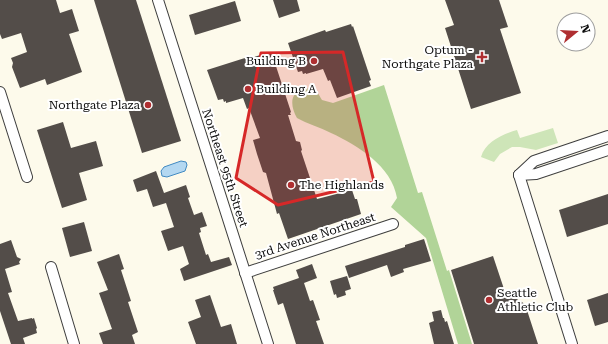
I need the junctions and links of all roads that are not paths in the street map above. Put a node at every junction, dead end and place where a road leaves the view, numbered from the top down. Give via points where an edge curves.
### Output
1 (158, 0) edge
2 (0, 92) edge
3 (608, 136) edge
4 (608, 150) edge
5 (519, 175) junction
6 (27, 178) dead end
7 (393, 224) dead end
8 (51, 267) dead end
9 (245, 273) junction
10 (74, 344) edge
11 (268, 344) edge
12 (572, 344) edge

1 - 9 street, Northeast 95th Street
2 - 6 street
3 - 5 street via 534,160
4 - 5 street via 536,174
5 - 12 street
7 - 9 street, 3rd Avenue Northeast
8 - 10 street
9 - 11 street, Northeast 95th Street

